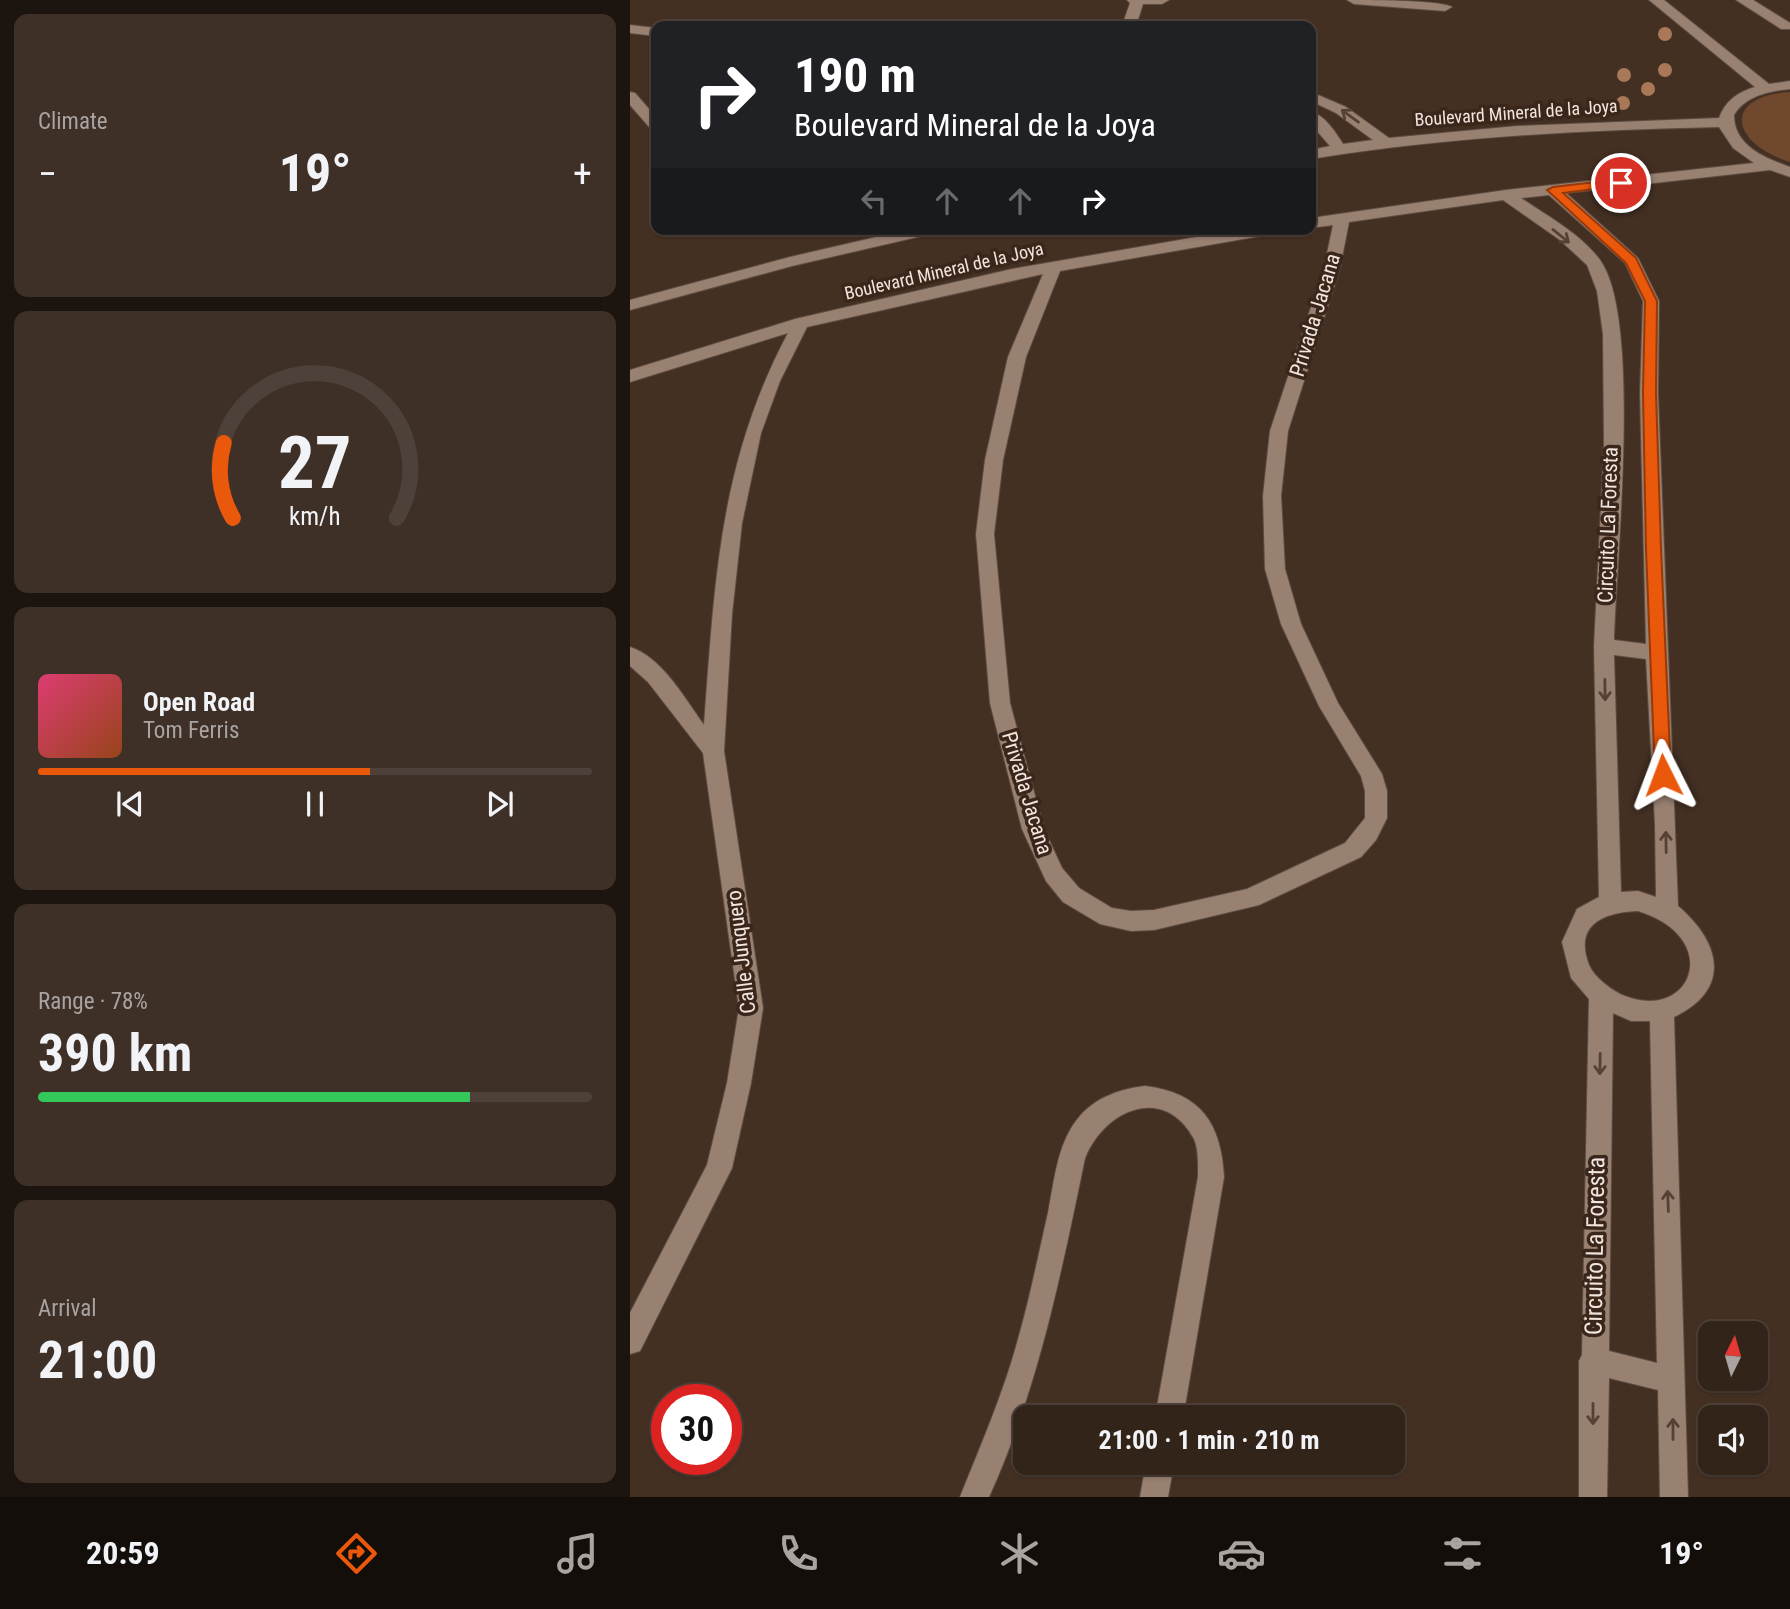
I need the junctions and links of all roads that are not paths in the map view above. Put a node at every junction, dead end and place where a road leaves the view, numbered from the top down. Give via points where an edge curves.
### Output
1 (1162, 0) edge
2 (1354, 0) edge
3 (1656, 0) edge
4 (1743, 0) edge
5 (1135, 1) edge
6 (1445, 7) dead end
7 (1786, 10) dead end
8 (1130, 21) edge
9 (630, 29) edge
10 (1788, 29) edge
11 (651, 31) edge
12 (1790, 85) edge
13 (1764, 88) junction
14 (630, 96) edge
15 (1316, 98) edge
16 (651, 120) edge
17 (1316, 121) edge
18 (1726, 122) junction
19 (1386, 143) junction
20 (1339, 149) junction
21 (1316, 153) edge
22 (1769, 166) junction
23 (1790, 172) edge
24 (1553, 190) junction
25 (1506, 195) junction
26 (1342, 218) junction
27 (1316, 222) edge
28 (907, 235) edge
29 (1237, 235) edge
30 (1054, 266) junction
31 (630, 304) edge
32 (801, 323) junction
33 (630, 376) edge
34 (1613, 384) junction
35 (1649, 393) junction
36 (1604, 646) junction
37 (1656, 653) junction
38 (630, 654) edge
39 (713, 751) junction
40 (1610, 902) junction
41 (1667, 910) junction
42 (1601, 996) junction
43 (1662, 1011) junction
44 (630, 1341) edge
45 (1593, 1362) junction
46 (1673, 1380) junction
47 (1171, 1405) edge
48 (1158, 1475) edge
49 (975, 1497) edge
50 (1154, 1497) edge
51 (1593, 1497) edge
52 (1674, 1497) edge

1 - 5 street
2 - 6 street
3 - 13 street
4 - 10 street
5 - 8 street
7 - 10 street via 1783,15
9 - 11 street
12 - 13 street
13 - 18 street via 1743,95 1730,107
14 - 16 street
19 -> 15 street via 1345,112
17 - 20 street
18 - 19 street, Boulevard Mineral de la Joya via 1562,127
18 - 22 street via 1731,137 1746,153
19 - 20 street, Boulevard Mineral de la Joya
20 - 21 street, Boulevard Mineral de la Joya
22 - 23 street
22 - 24 street
24 - 25 street
24 - 35 street, Circuito La Foresta via 1632,261 1642,278 1651,301
25 - 26 street
25 -> 34 street, Circuito La Foresta via 1594,264 1605,288 1611,321
26 - 27 street
26 - 30 street, Privada Jacana via 1332,268 1279,431 1272,496 1275,569 1291,624 1328,706 1371,774 1376,818 1353,850 1251,898 1154,920 1131,921 1100,913 1071,895 1054,874 1033,829 1000,704 985,534 994,460 1017,357
28 - 31 street
29 - 30 street, Boulevard Mineral de la Joya
30 - 32 street, Boulevard Mineral de la Joya
32 - 33 street, Boulevard Mineral de la Joya
32 - 39 street via 768,390 729,538
34 - 35 street
34 - 36 street, Circuito La Foresta
35 - 37 street, Circuito La Foresta
36 - 37 street
36 -> 40 street, Circuito La Foresta
41 -> 37 street, Circuito La Foresta
38 - 39 street, Calle Junquero via 655,676
39 - 44 street, Calle Junquero via 751,1008 740,1083 719,1168
40 - 41 street via 1638,901
40 - 42 street via 1585,916 1573,942 1579,971
41 - 43 street via 1689,929 1702,953 1701,978 1687,999
42 - 43 street via 1630,1010
42 -> 45 street, Circuito La Foresta
46 -> 43 street
45 - 46 street
45 -> 51 street, Circuito La Foresta
52 -> 46 street
47 - 49 street via 1211,1165 1204,1132 1190,1114 1174,1102 1148,1096 1108,1107 1083,1130 1072,1158 1029,1355 998,1451
48 - 50 street

